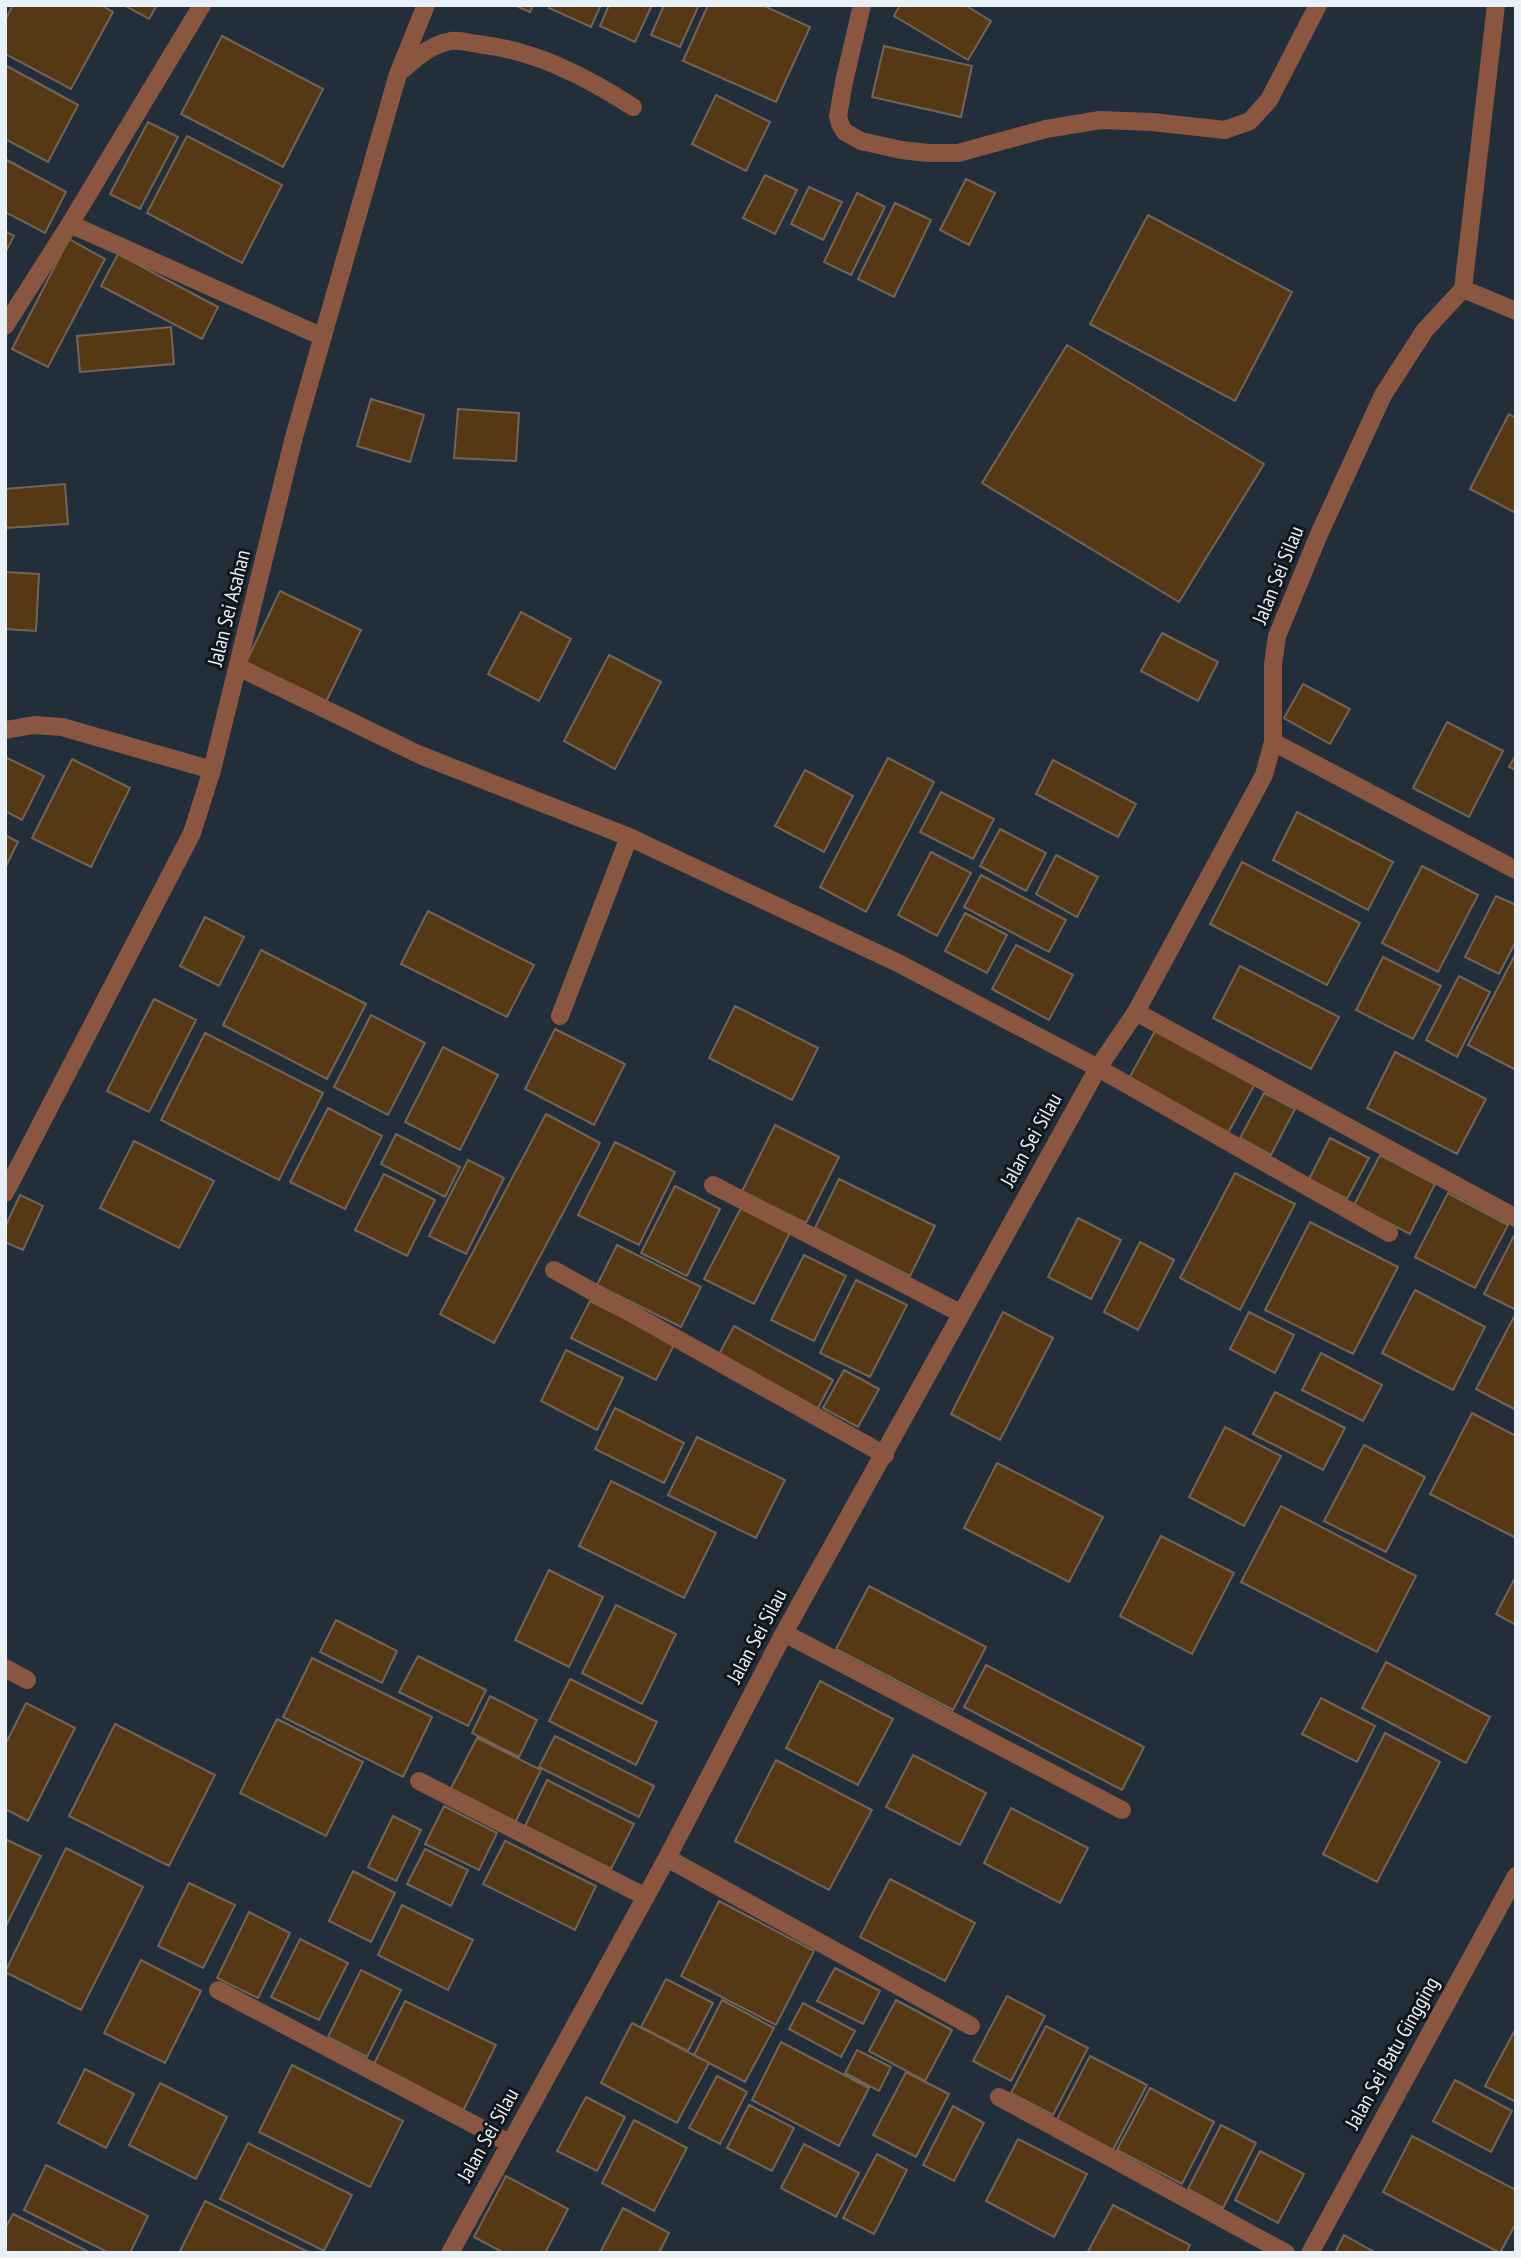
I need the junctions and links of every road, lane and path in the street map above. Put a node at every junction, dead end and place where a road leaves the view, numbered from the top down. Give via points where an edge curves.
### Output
1 (202, 5) edge
2 (426, 5) edge
3 (862, 5) edge
4 (1318, 5) edge
5 (1496, 5) edge
6 (398, 74) junction
7 (633, 107) dead end
8 (70, 224) junction
9 (1463, 289) junction
10 (1516, 311) edge
11 (5, 326) edge
12 (324, 337) junction
13 (238, 667) junction
14 (5, 730) edge
15 (1273, 742) junction
16 (212, 770) junction
17 (629, 837) junction
18 (1516, 870) edge
19 (1136, 1012) junction
20 (560, 1016) dead end
21 (1098, 1068) junction
22 (713, 1185) dead end
23 (5, 1193) edge
24 (1516, 1218) edge
25 (1389, 1233) dead end
26 (554, 1270) dead end
27 (960, 1312) junction
28 (885, 1455) junction
29 (784, 1633) junction
30 (5, 1668) edge
31 (27, 1680) dead end
32 (419, 1781) dead end
33 (1122, 1810) dead end
34 (667, 1858) junction
35 (1516, 1876) edge
36 (646, 1897) junction
37 (218, 1990) dead end
38 (971, 2026) dead end
39 (999, 2097) dead end
40 (509, 2143) junction
41 (450, 2253) edge
42 (1286, 2253) edge
43 (1310, 2253) edge

1 - 8 street
2 - 6 street, Jalan Sei Asahan
3 - 4 street via 844,82 838,116 841,124 845,132 861,141 928,153 958,153 1100,120 1225,130 1250,121 1269,100
5 - 9 street
6 - 7 street via 425,50 453,41 500,46 554,62
6 - 12 street, Jalan Sei Asahan
8 - 11 street
8 - 12 street
9 - 10 street
9 - 15 street, Jalan Sei Silau via 1425,330 1383,395 1315,544 1277,636
12 - 13 street, Jalan Sei Asahan via 294,437
13 - 16 street, Jalan Sei Asahan
13 - 17 street via 420,755
14 - 16 street via 62,727
15 - 18 street
15 - 19 street, Jalan Sei Silau via 1259,785
16 - 23 street, Jalan Sei Asahan via 192,833
17 - 20 street
17 - 21 street via 898,964
19 - 21 street, Jalan Sei Silau
19 - 24 street
21 - 25 street
21 - 27 street, Jalan Sei Silau
22 - 27 street
26 - 28 street
27 - 28 street, Jalan Sei Silau
28 - 29 street, Jalan Sei Silau
29 - 33 street
29 - 34 street, Jalan Sei Silau
30 - 31 street
32 - 36 street
34 - 36 street, Jalan Sei Silau
34 - 38 street
35 - 43 street, Jalan Sei Batu Gingging
36 - 40 street, Jalan Sei Silau
37 - 40 street
39 - 42 street
40 - 41 street, Jalan Sei Silau

